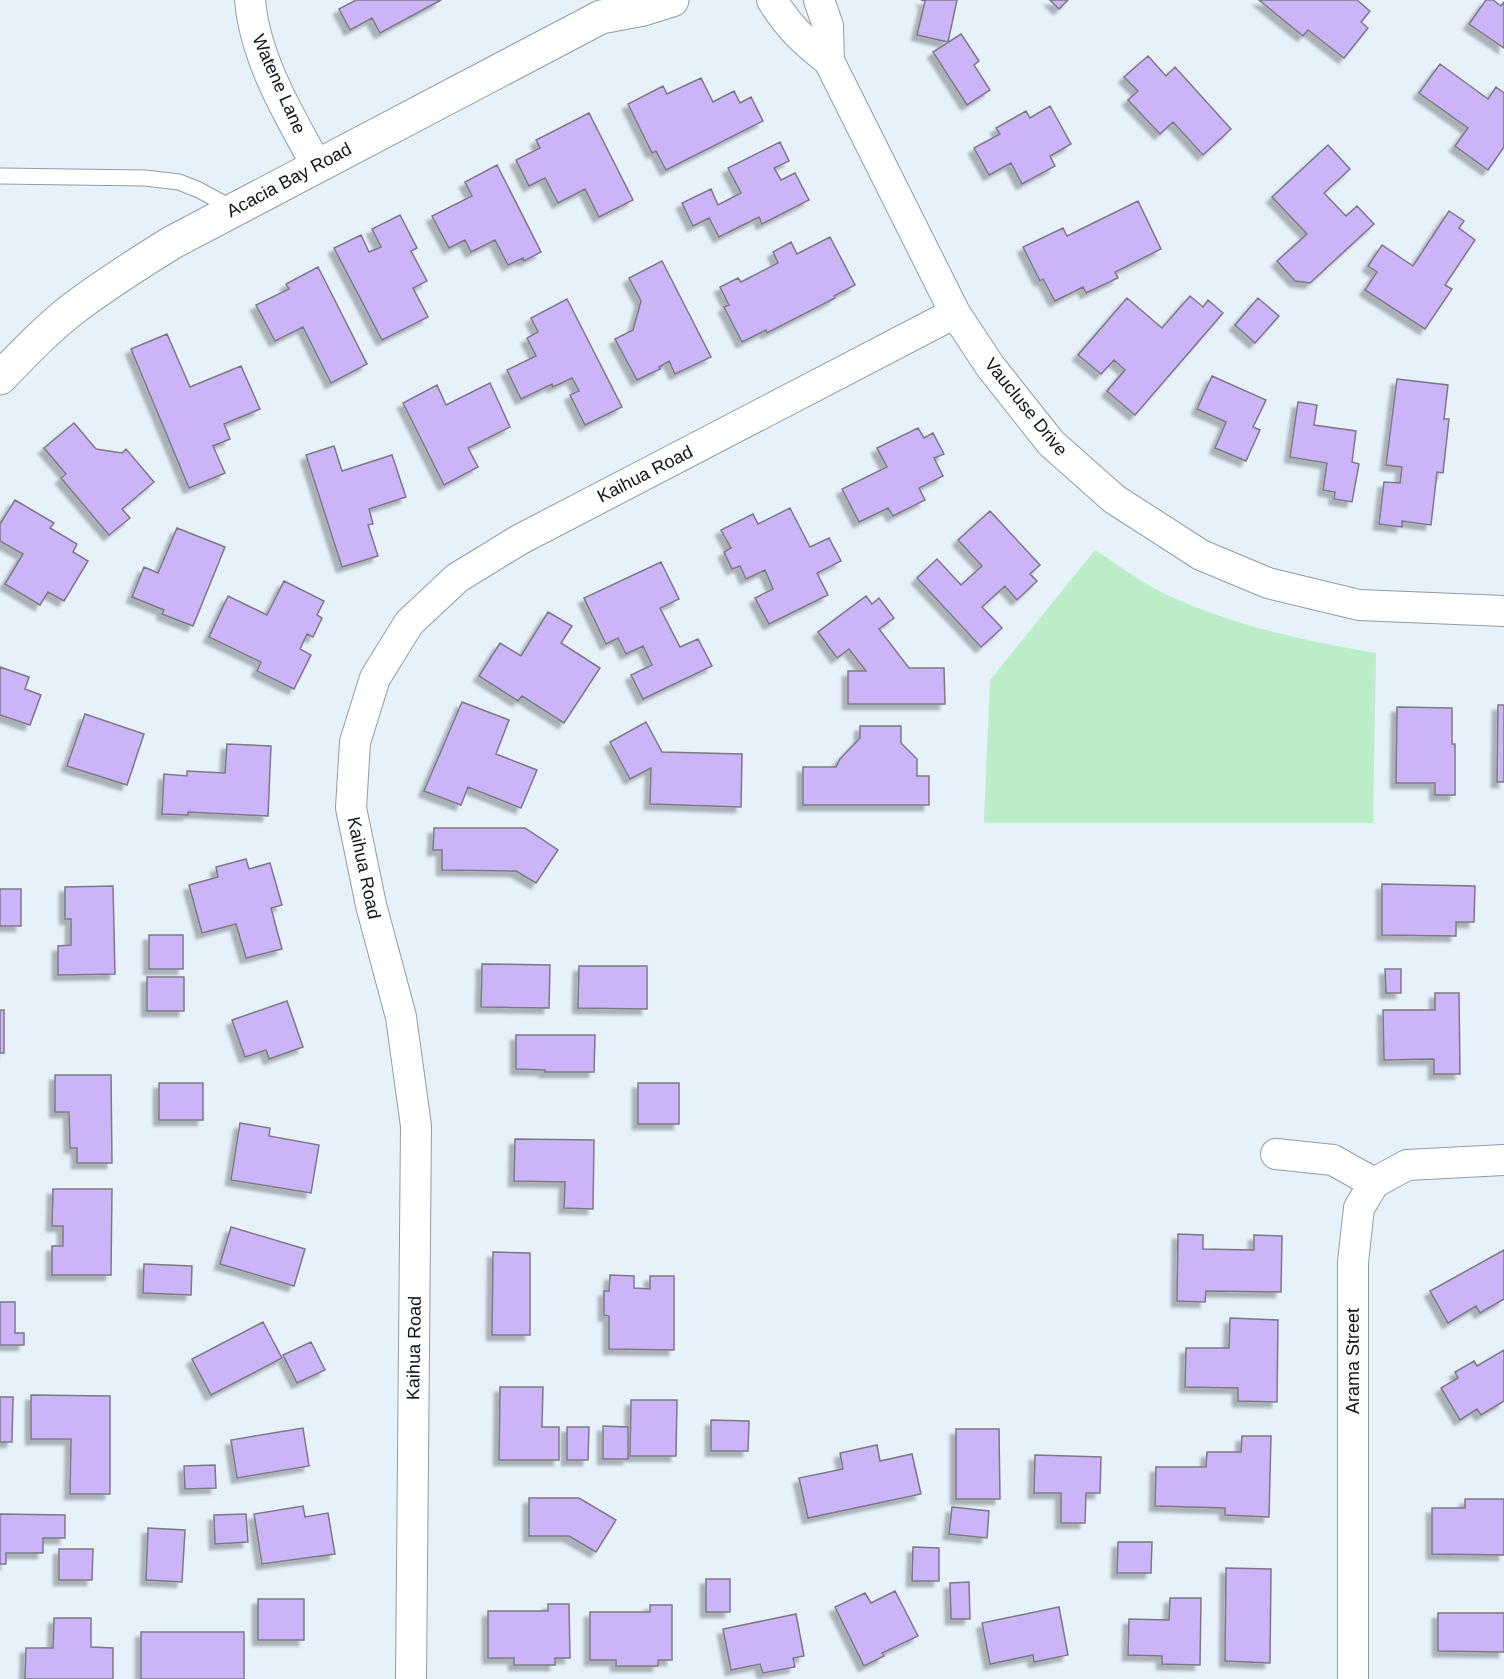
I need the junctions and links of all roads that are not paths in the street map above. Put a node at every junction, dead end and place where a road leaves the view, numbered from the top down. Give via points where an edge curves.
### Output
1 (250, 0) edge
2 (672, 0) edge
3 (772, 0) edge
4 (819, 0) edge
5 (609, 9) edge
6 (829, 62) junction
7 (317, 166) junction
8 (0, 176) edge
9 (234, 209) junction
10 (955, 314) junction
11 (0, 378) edge
12 (1504, 611) edge
13 (1276, 1154) dead end
14 (1504, 1160) edge
15 (1374, 1183) junction
16 (411, 1679) edge
17 (1353, 1679) edge

1 - 7 street, Watene Lane via 262,56
2 - 5 street, Acacia Bay Road via 643,9
3 - 6 street, Vaucluse Drive via 802,40
4 - 6 street, Vaucluse Drive via 828,26
5 - 7 street, Acacia Bay Road
6 - 10 street, Vaucluse Drive
7 - 9 street, Acacia Bay Road
8 - 9 lane via 178,182
9 - 11 street, Acacia Bay Road via 173,242 72,309
10 - 12 street, Vaucluse Drive via 1051,443 1114,499 1201,555 1268,583 1359,605
10 - 16 street, Kaihua Road via 519,540 457,578 409,624 375,678 355,742 351,808 371,905 401,1017 416,1126
13 - 15 street via 1333,1160
14 - 15 street via 1407,1165
15 - 17 street, Arama Street via 1359,1208 1353,1262

